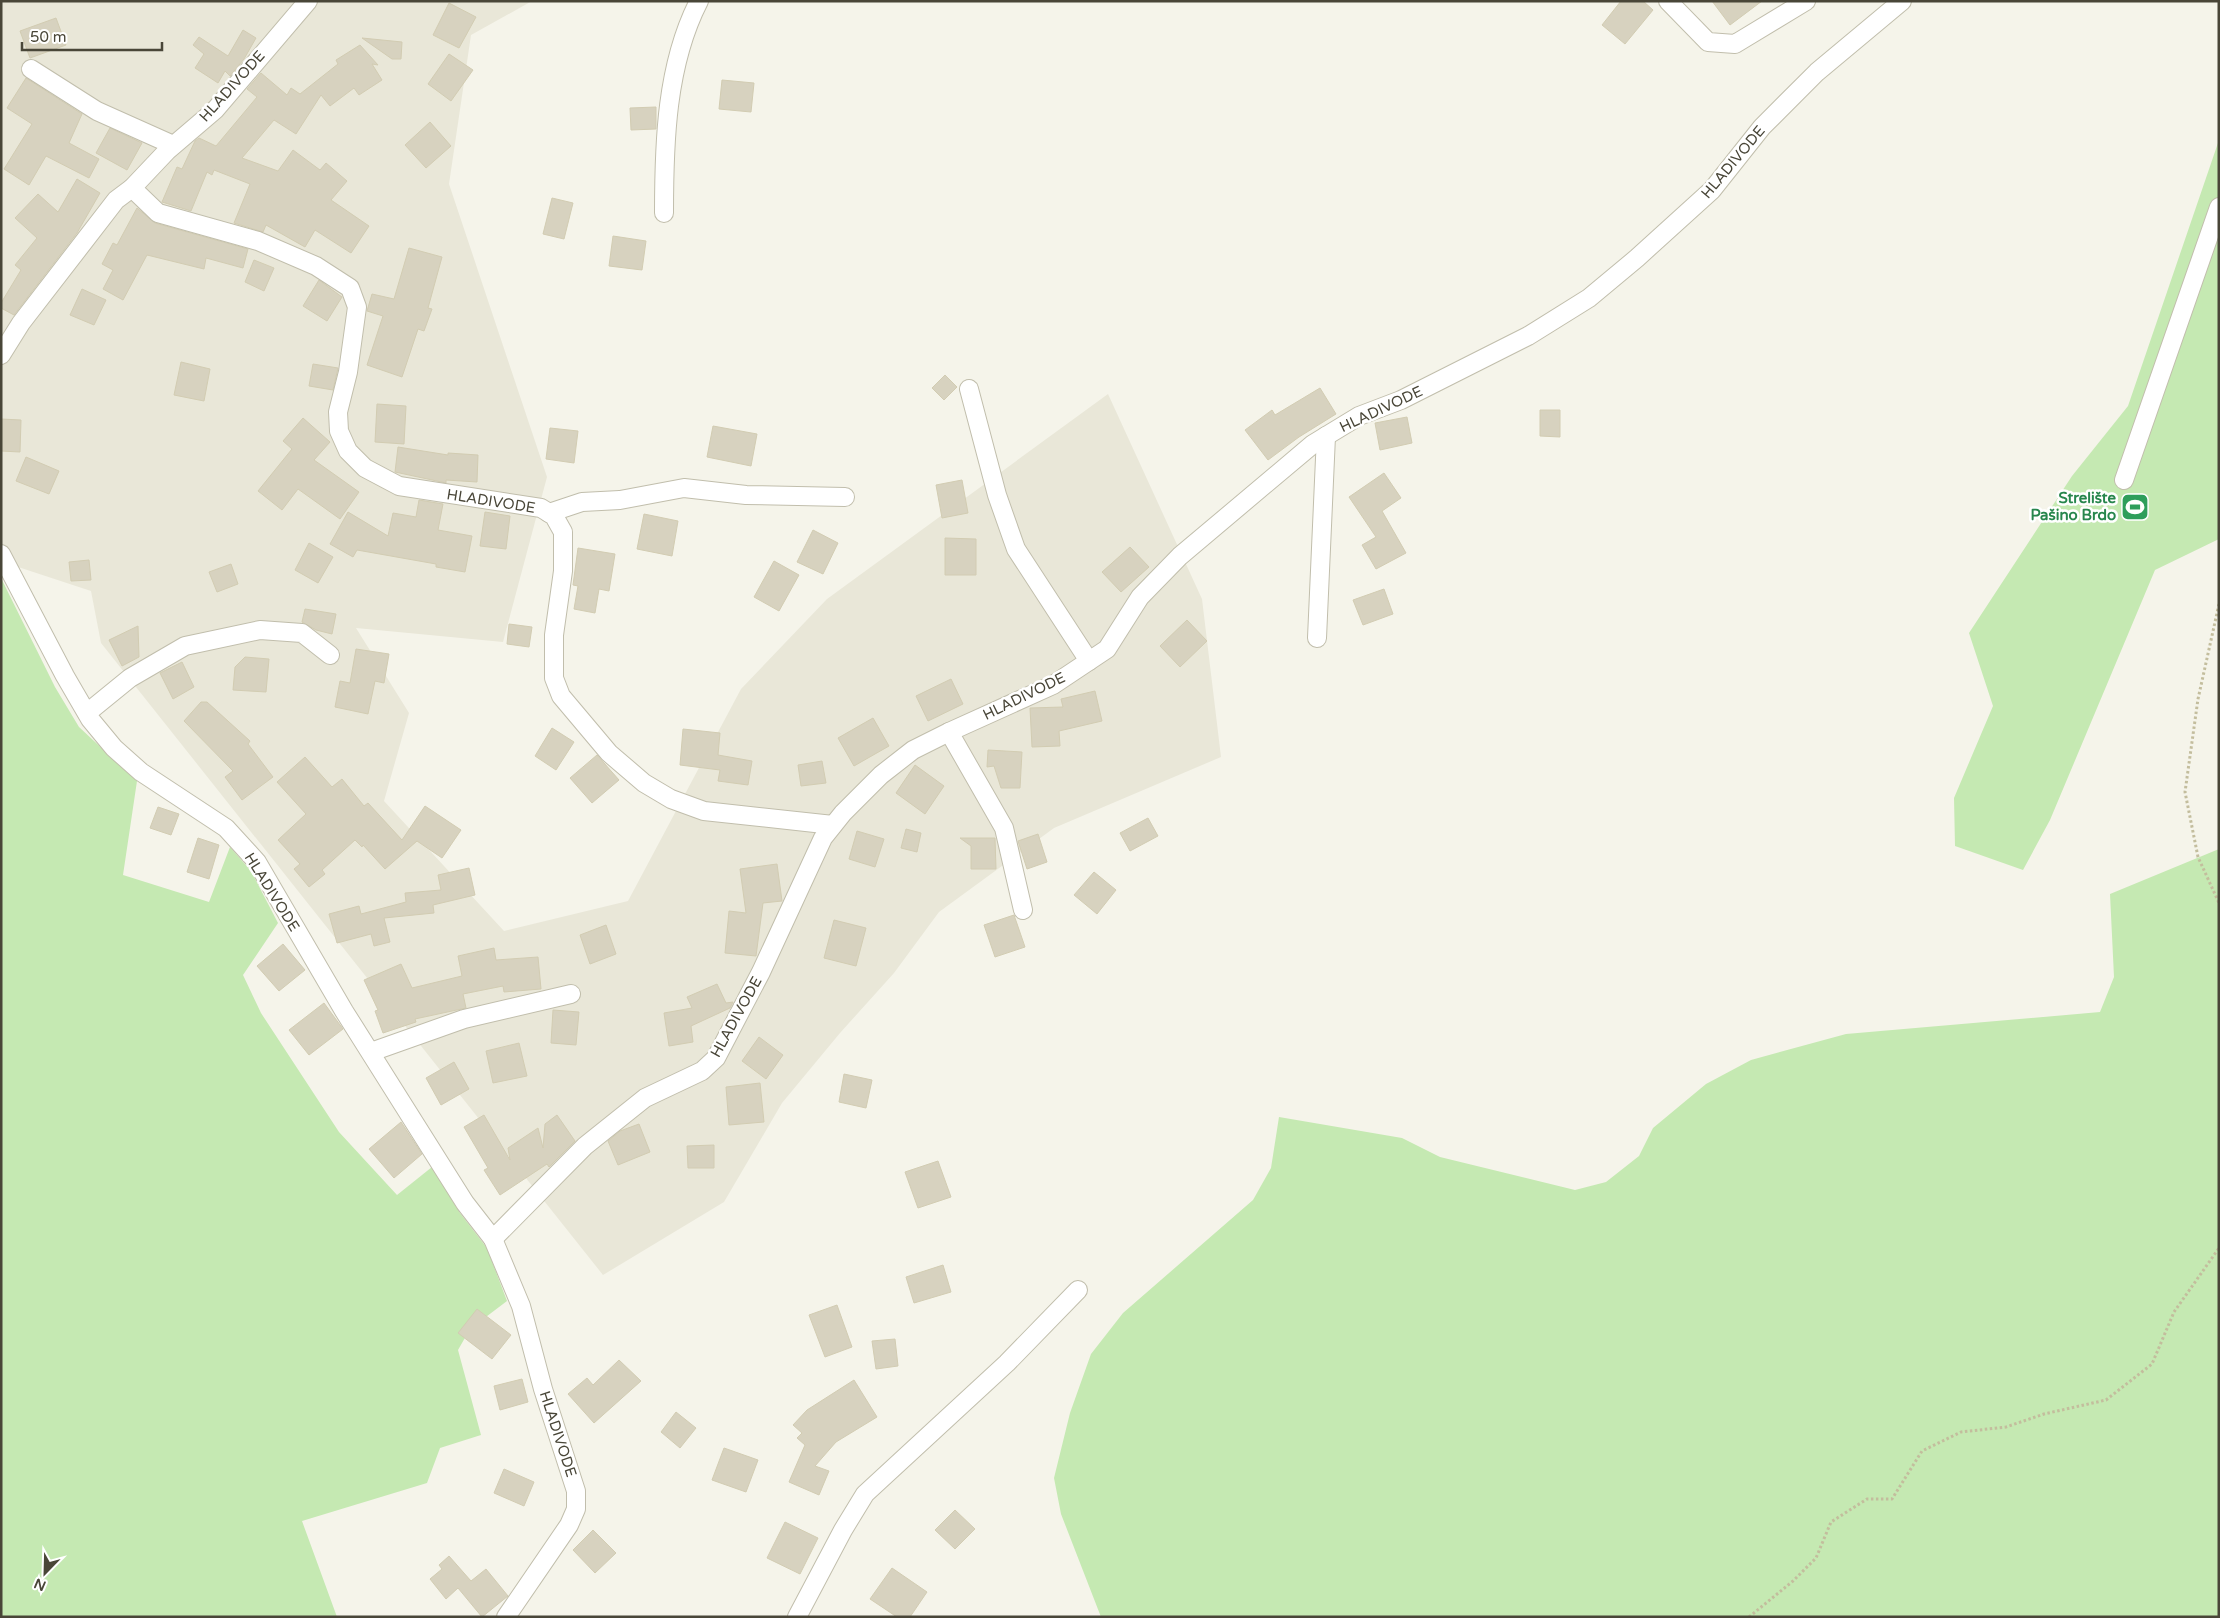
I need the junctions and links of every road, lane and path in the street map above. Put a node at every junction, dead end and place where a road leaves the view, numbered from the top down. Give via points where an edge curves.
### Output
1 (308, 1) edge
2 (699, 1) edge
3 (1668, 1) edge
4 (1806, 1) edge
5 (1902, 1) edge
6 (31, 68) dead end
7 (173, 145) junction
8 (132, 188) junction
9 (2219, 207) edge
10 (664, 213) dead end
11 (1, 355) edge
12 (969, 389) dead end
13 (1326, 436) junction
14 (2124, 480) dead end
15 (845, 497) dead end
16 (549, 513) junction
17 (1, 554) edge
18 (2219, 604) edge
19 (1317, 638) dead end
20 (330, 655) dead end
21 (1090, 661) junction
22 (87, 713) junction
23 (949, 732) junction
24 (833, 825) junction
25 (2219, 903) edge
26 (1023, 910) dead end
27 (571, 994) dead end
28 (371, 1052) junction
29 (493, 1239) junction
30 (2219, 1248) edge
31 (1078, 1290) dead end
32 (506, 1617) edge
33 (797, 1617) edge
34 (1749, 1617) edge

1 - 7 street, HLADIVODE via 214,110
2 - 10 street via 677,61 672,88 664,156
3 - 4 street via 1708,42 1735,44
5 - 13 street, HLADIVODE via 1817,72 1762,127 1712,190 1589,298 1528,336 1401,400 1359,416
6 - 7 street via 97,111
7 - 8 street, HLADIVODE
8 - 11 street, HLADIVODE via 116,200 66,263 21,322
8 - 16 street, HLADIVODE via 158,213 258,241 316,266 350,288 357,307 348,372 338,412 339,431 348,451 365,468 399,486 541,508
9 - 14 street
12 - 21 street via 997,495 1016,548
13 - 19 street
13 - 21 street, HLADIVODE via 1180,556 1140,597 1107,649
15 - 16 street via 746,495 684,488 620,500 582,502
16 - 24 street, HLADIVODE via 563,532 563,571 554,635 554,678 561,696 609,753 644,783 671,799 704,811
17 - 22 street, HLADIVODE
18 - 25 path via 2198,699 2185,792 2198,857
20 - 22 street via 302,633 260,630 185,646 130,678
21 - 23 street, HLADIVODE via 1053,685
22 - 28 street, HLADIVODE via 114,748 141,772 226,828 257,862
23 - 24 street, HLADIVODE via 913,750 881,775
23 - 26 street via 1004,828
24 - 29 street, HLADIVODE via 823,838 761,972 716,1058 702,1071 645,1098 585,1146
27 - 28 street via 464,1019
28 - 29 street, HLADIVODE via 465,1204
29 - 32 street, HLADIVODE via 520,1306 576,1491 576,1509 569,1524
30 - 34 path via 2174,1312 2152,1364 2106,1400 2044,1414 2006,1427 1962,1432 1922,1452 1892,1499 1867,1499 1831,1522 1816,1558
31 - 33 street via 1007,1362 864,1494

